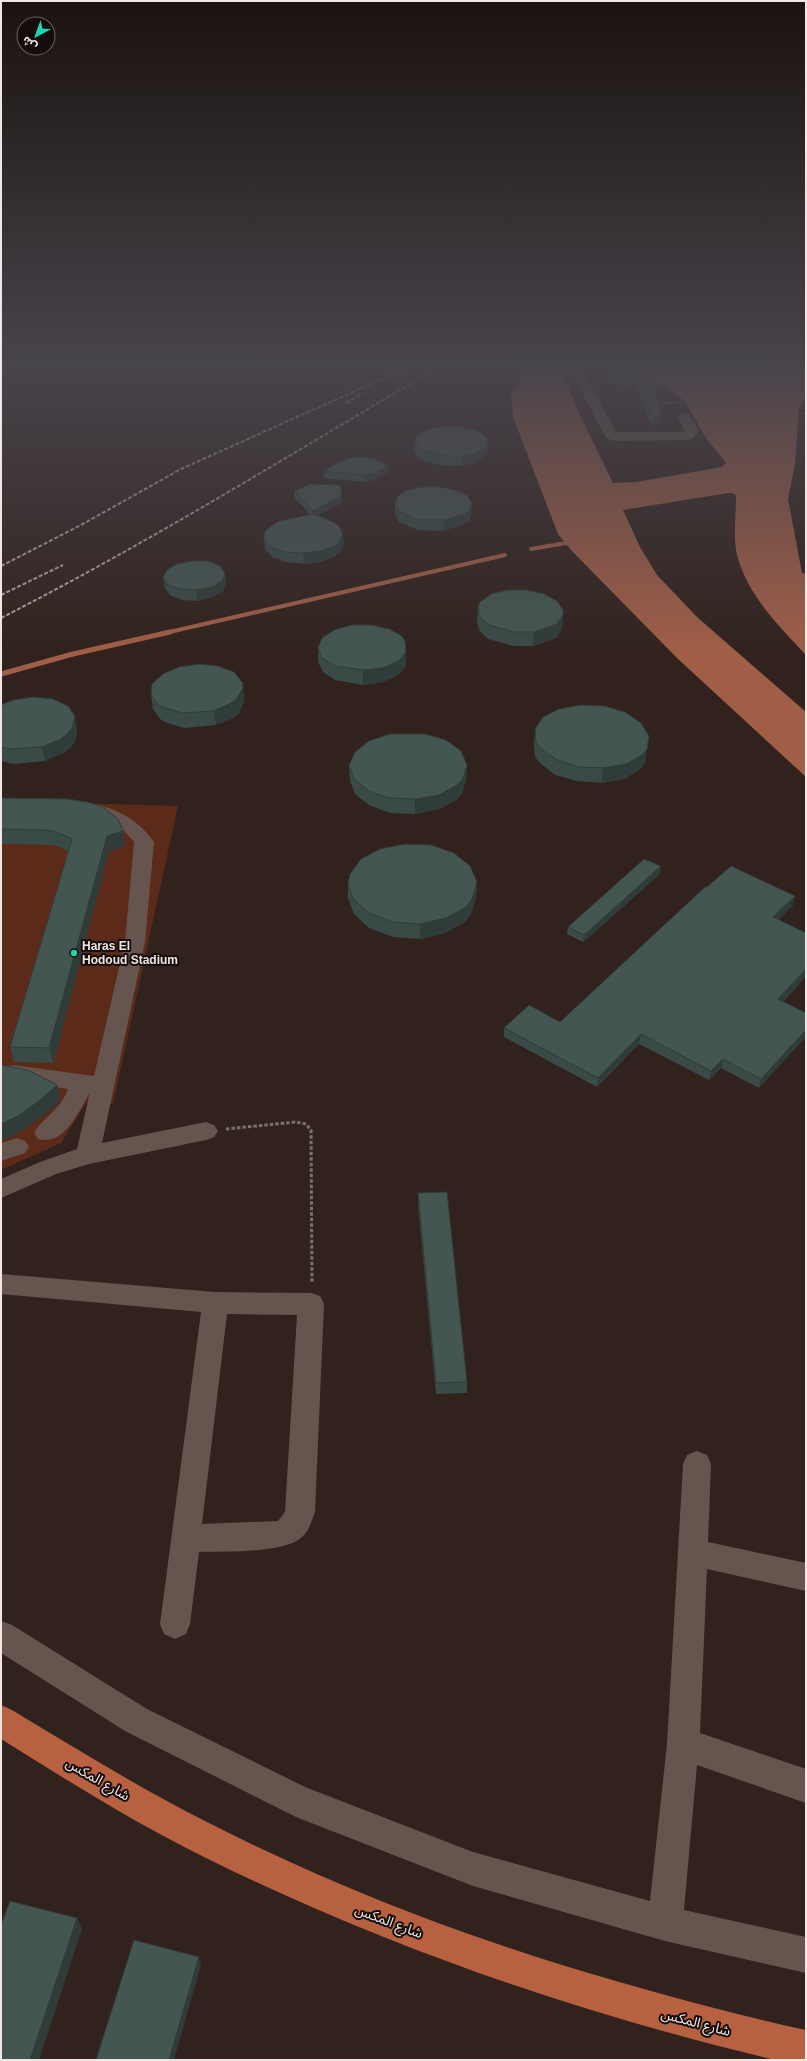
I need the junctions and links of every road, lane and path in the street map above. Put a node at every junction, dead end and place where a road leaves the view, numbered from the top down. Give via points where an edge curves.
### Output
1 (61, 806) edge
2 (13, 1073) edge
3 (92, 1084) junction
4 (206, 1131) joint
5 (46, 1133) dead end
6 (88, 1155) junction
7 (1, 1189) edge
8 (1, 1284) edge
9 (215, 1303) junction
10 (312, 1304) junction
11 (697, 1464) dead end
12 (185, 1539) junction
13 (692, 1552) junction
14 (806, 1577) edge
15 (175, 1624) dead end
16 (1, 1636) edge
17 (1, 1722) edge
18 (682, 1744) junction
19 (806, 1786) edge
20 (665, 1923) junction
21 (806, 1955) edge
22 (806, 2048) edge

1 - 3 street via 95,809 112,814 137,831 144,842 135,942
2 - 3 street
3 - 5 street via 78,1096 60,1122
3 - 6 street
4 - 6 street
4 - 10 path via 296,1122 305,1123 310,1128
6 - 7 street via 48,1168
8 - 9 street
9 - 10 street
9 - 12 street
10 - 12 street via 300,1512 297,1522 281,1534
11 - 13 street
12 - 15 street
13 - 14 street
13 - 18 street
16 - 20 street via 136,1720 296,1800 473,1868
17 - 22 main road, شارع المكس via 101,1782 217,1845 343,1903 478,1956 621,2002
18 - 19 street
18 - 20 street
20 - 21 street

